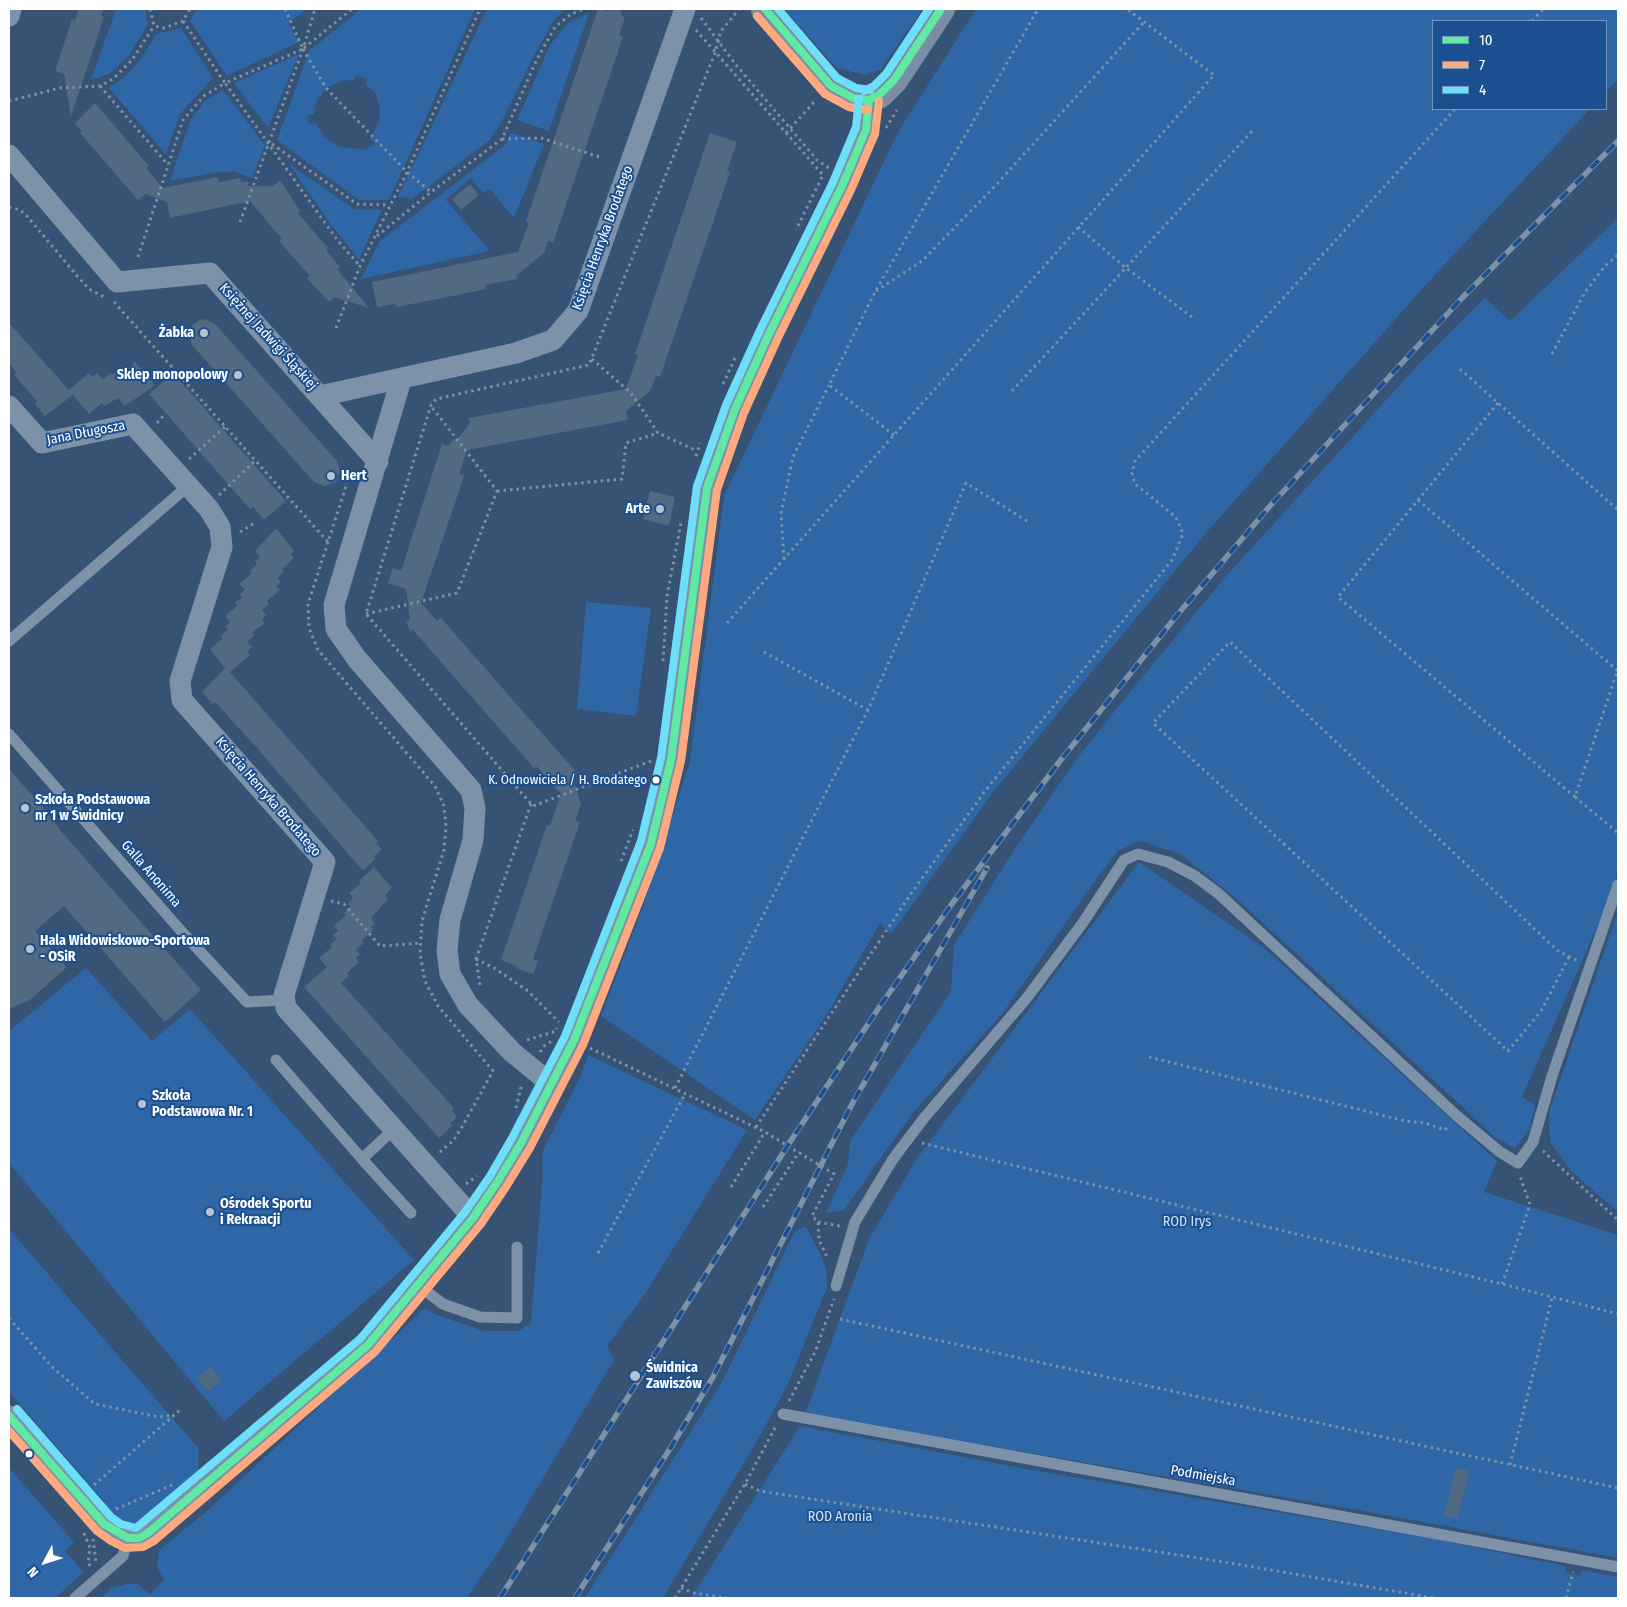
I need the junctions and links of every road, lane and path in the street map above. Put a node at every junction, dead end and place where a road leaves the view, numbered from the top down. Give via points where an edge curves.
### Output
1 (11, 9) edge
2 (150, 9) edge
3 (190, 9) edge
4 (285, 9) edge
5 (315, 9) edge
6 (352, 9) edge
7 (480, 9) edge
8 (583, 9) edge
9 (739, 9) edge
10 (765, 9) edge
11 (941, 9) edge
12 (1038, 9) edge
13 (1127, 9) edge
14 (1543, 9) edge
15 (692, 13) edge
16 (9, 16) edge
17 (1533, 20) edge
18 (183, 22) junction
19 (1144, 22) junction
20 (154, 26) junction
21 (719, 39) junction
22 (303, 49) junction
23 (715, 52) junction
24 (225, 83) junction
25 (100, 86) junction
26 (831, 86) junction
27 (869, 100) junction
28 (9, 101) edge
29 (901, 103) dead end
30 (1454, 110) edge
31 (791, 128) junction
32 (1254, 129) dead end
33 (786, 133) junction
34 (883, 136) dead end
35 (502, 139) junction
36 (269, 143) junction
37 (9, 155) edge
38 (603, 158) dead end
39 (168, 165) junction
40 (407, 172) junction
41 (846, 178) junction
42 (19, 182) edge
43 (431, 192) junction
44 (389, 205) junction
45 (240, 222) dead end
46 (1078, 227) junction
47 (794, 236) dead end
48 (376, 238) junction
49 (1618, 255) edge
50 (138, 257) dead end
51 (360, 266) junction
52 (1126, 268) junction
53 (875, 292) junction
54 (1192, 317) dead end
55 (336, 328) dead end
56 (739, 349) dead end
57 (1552, 354) dead end
58 (592, 359) junction
59 (740, 361) dead end
60 (168, 362) dead end
61 (736, 369) dead end
62 (1460, 369) dead end
63 (401, 380) junction
64 (829, 385) junction
65 (1012, 391) dead end
66 (720, 392) dead end
67 (320, 396) junction
68 (1498, 403) junction
69 (430, 405) junction
70 (9, 406) edge
71 (226, 426) junction
72 (658, 433) junction
73 (704, 434) dead end
74 (894, 435) junction
75 (697, 451) junction
76 (195, 453) dead end
77 (256, 460) junction
78 (695, 460) dead end
79 (378, 462) junction
80 (188, 486) junction
81 (226, 489) dead end
82 (497, 490) junction
83 (369, 494) junction
84 (1418, 500) junction
85 (1618, 510) edge
86 (682, 517) dead end
87 (1027, 521) dead end
88 (253, 524) dead end
89 (228, 530) junction
90 (328, 542) junction
91 (682, 548) dead end
92 (784, 559) junction
93 (366, 614) junction
94 (727, 623) dead end
95 (9, 641) edge
96 (764, 652) dead end
97 (668, 662) dead end
98 (662, 668) dead end
99 (1618, 670) edge
100 (868, 710) junction
101 (9, 734) edge
102 (652, 752) dead end
103 (651, 762) junction
104 (649, 771) dead end
105 (1575, 797) junction
106 (531, 803) junction
107 (634, 827) dead end
108 (1618, 833) edge
109 (620, 864) dead end
110 (1618, 885) edge
111 (328, 900) dead end
112 (421, 943) junction
113 (1569, 958) junction
114 (476, 959) junction
115 (1588, 969) junction
116 (482, 994) dead end
117 (285, 1000) junction
118 (563, 1013) dead end
119 (559, 1022) junction
120 (522, 1036) dead end
121 (575, 1040) junction
122 (1149, 1057) dead end
123 (276, 1060) dead end
124 (531, 1067) junction
125 (551, 1084) junction
126 (675, 1088) junction
127 (685, 1094) junction
128 (515, 1116) dead end
129 (1457, 1116) junction
130 (756, 1127) junction
131 (394, 1130) junction
132 (765, 1132) junction
133 (911, 1137) junction
134 (1534, 1142) junction
135 (799, 1152) junction
136 (438, 1153) dead end
137 (362, 1159) junction
138 (1518, 1163) junction
139 (486, 1172) dead end
140 (731, 1187) dead end
141 (456, 1198) junction
142 (763, 1208) dead end
143 (411, 1213) dead end
144 (473, 1218) junction
145 (1618, 1220) edge
146 (818, 1222) junction
147 (855, 1222) junction
148 (517, 1247) dead end
149 (598, 1253) dead end
150 (1502, 1284) junction
151 (419, 1286) junction
152 (836, 1286) junction
153 (1552, 1298) junction
154 (1618, 1314) edge
155 (9, 1318) edge
156 (840, 1319) dead end
157 (180, 1410) dead end
158 (783, 1414) junction
159 (174, 1415) junction
160 (9, 1416) edge
161 (1510, 1465) junction
162 (178, 1482) dead end
163 (745, 1484) junction
164 (1618, 1488) edge
165 (90, 1489) dead end
166 (91, 1526) junction
167 (128, 1538) junction
168 (1577, 1559) junction
169 (1618, 1567) edge
170 (99, 1577) junction
171 (681, 1588) junction
172 (75, 1598) edge
173 (675, 1598) edge
174 (726, 1598) edge
175 (1434, 1598) edge
176 (1566, 1598) edge

1 - 16 street
2 - 20 path
3 - 18 path
4 - 22 path
5 - 22 path
6 - 22 path
7 - 40 path
8 - 35 path via 555,27 537,59
9 - 21 path via 721,31
10 - 26 street
11 - 27 street via 894,80
12 - 53 path
13 - 19 path
14 - 17 path
15 - 21 path
15 - 63 street, Księcia Henryka Brodatego via 578,312 553,340 516,353
18 - 20 path via 164,28
18 - 24 path
19 - 46 path via 1214,75
19 - 53 path via 922,261
20 - 25 path via 132,60 113,80
21 - 23 path
21 - 31 path via 737,66
22 - 24 path
22 - 36 path
22 - 40 path via 326,88
23 - 33 path
23 - 58 path
24 - 36 path
24 - 39 path via 204,96 183,120
25 - 28 path via 60,88
25 - 39 path
26 - 27 street via 853,98
26 - 31 path
27 - 41 street via 866,130
29 - 34 path
30 - 130 path via 1135,461 1132,473 1135,484 1176,517 1183,534 1172,560 985,791 910,895
31 - 33 path
31 - 41 path via 817,160
32 - 52 path
33 - 47 path via 823,175
35 - 38 path via 541,138
35 - 43 path
36 - 44 path via 357,204
36 - 45 path
36 - 51 path via 338,241
37 - 42 street, Księżnej Jadwigi Śląskiej
39 - 50 path
40 - 43 path
40 - 44 path
41 - 121 street via 769,334 735,410 707,488 671,760 662,800 651,844
42 - 67 street, Księżnej Jadwigi Śląskiej via 117,282 210,273
43 - 48 path
44 - 48 path
46 - 52 path
46 - 74 path
48 - 51 path
49 - 57 path via 1585,292
51 - 55 path
52 - 54 path
52 - 65 path
53 - 64 path
56 - 66 path
58 - 69 path via 589,365 436,399
58 - 72 path via 631,393
59 - 61 path
60 - 71 path
62 - 68 path
63 - 67 street, Księcia Henryka Brodatego
63 - 79 street
64 - 74 path
64 - 92 path via 793,457 781,512
67 - 79 street, Księżnej Jadwigi Śląskiej
68 - 84 path
68 - 85 path
69 - 82 path
69 - 93 path
70 - 80 street, Jana Długosza via 42,443 133,424
71 - 76 path
71 - 77 path
72 - 75 path
72 - 82 path via 626,443 622,479
73 - 75 path
74 - 92 path
75 - 78 path
77 - 81 path
77 - 90 path
79 - 83 street
80 - 89 street, Jana Długosza
80 - 95 lane
82 - 93 path via 458,593
83 - 90 path via 346,486
83 - 124 street via 334,605 336,629 357,659 471,790 475,808 473,840 450,920 447,950 450,974 468,1005 512,1052
84 - 99 path
84 - 105 path via 1338,597
86 - 98 path via 667,596
87 - 100 path via 966,484
88 - 89 path
89 - 117 street, Księcia Henryka Brodatego via 180,681 182,700 325,862
90 - 112 path via 308,604 309,628 318,650 435,786 444,806 444,850 422,921
91 - 97 path via 672,596
92 - 94 path
93 - 106 path
96 - 100 path
99 - 105 path
100 - 126 path
101 - 117 lane, Galla Anonima via 246,1002
102 - 103 path
103 - 104 path
103 - 106 path via 533,806
105 - 108 path
106 - 114 path
107 - 109 path
110 - 115 lane
111 - 112 path via 344,904 380,946
112 - 136 path via 425,982 438,1006 493,1071 462,1127
113 - 113 path via 1550,944 1230,642 1153,723 1508,1051 1541,1012
113 - 115 path
114 - 116 path
114 - 119 path via 528,991
115 - 134 lane
117 - 131 street via 286,1008
118 - 119 path
119 - 120 path via 556,1031 527,1041
121 - 124 path via 558,1037 545,1045
121 - 125 street
121 - 126 path
122 - 129 path via 1445,1130
123 - 137 lane
124 - 125 street
124 - 128 path via 519,1088
125 - 144 street via 521,1143
126 - 127 path
127 - 130 path
127 - 149 path
129 - 133 lane via 1219,894 1168,862 1138,854 1124,860 1082,924 1026,999
129 - 138 lane
130 - 132 path
131 - 137 lane
131 - 141 street
132 - 135 path
132 - 140 path
133 - 147 lane via 893,1159
133 - 150 path via 926,1145
134 - 138 lane
134 - 145 path
135 - 142 path
135 - 146 path via 834,1174 812,1216
137 - 143 lane
138 - 150 path via 1530,1205
139 - 141 path via 468,1180
141 - 144 street
144 - 151 street
146 - 147 path via 840,1226
146 - 152 path via 820,1240
147 - 152 lane
148 - 151 lane via 517,1318 480,1317 443,1304
150 - 153 path
151 - 167 street via 368,1345 148,1533 139,1538
152 - 158 path via 825,1329
153 - 154 path
153 - 161 path
155 - 159 path via 52,1367 95,1404 159,1417
156 - 161 path
157 - 159 path
158 - 163 path
158 - 168 lane, Podmiejska
159 - 165 path
160 - 166 street
161 - 164 path
162 - 166 path via 124,1504
163 - 171 path
163 - 175 path via 760,1491 1224,1562
166 - 167 street
166 - 170 path via 88,1563
167 - 170 lane via 123,1556
168 - 169 lane, Podmiejska
168 - 176 path
170 - 172 lane
171 - 173 path
171 - 174 path

